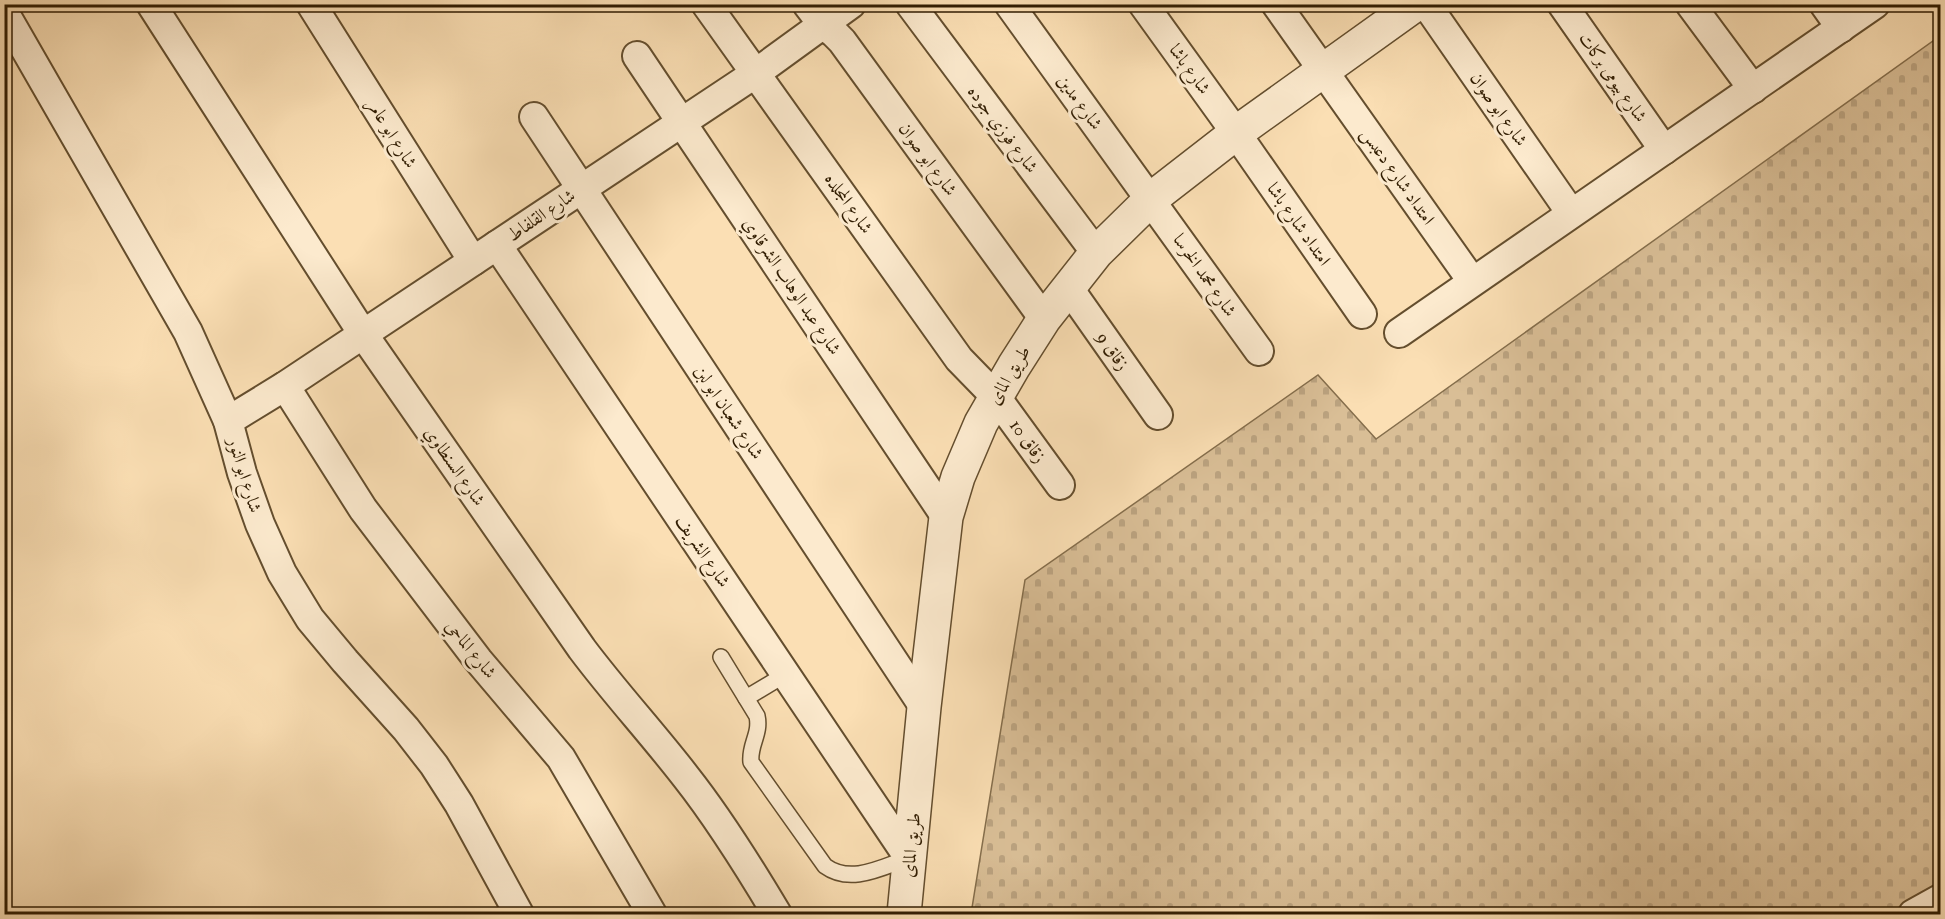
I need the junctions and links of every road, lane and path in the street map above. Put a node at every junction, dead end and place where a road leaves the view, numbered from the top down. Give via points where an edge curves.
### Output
1 (151, 4) edge
2 (310, 4) edge
3 (706, 4) edge
4 (851, 4) edge
5 (910, 4) edge
6 (1009, 4) edge
7 (1143, 4) edge
8 (1276, 4) edge
9 (1416, 4) edge
10 (1426, 4) edge
11 (1562, 4) edge
12 (1690, 4) edge
13 (1824, 4) edge
14 (1875, 4) edge
15 (4, 12) edge
16 (815, 15) edge
17 (1841, 28) junction
18 (637, 56) dead end
19 (756, 72) junction
20 (1323, 72) junction
21 (1753, 89) junction
22 (534, 117) dead end
23 (682, 122) junction
24 (1236, 133) junction
25 (1664, 150) junction
26 (581, 189) junction
27 (1151, 199) junction
28 (1571, 213) junction
29 (497, 245) junction
30 (1096, 253) junction
31 (473, 261) junction
32 (1472, 281) junction
33 (1068, 287) junction
34 (1362, 314) dead end
35 (1044, 319) junction
36 (1399, 333) dead end
37 (363, 334) junction
38 (1259, 351) dead end
39 (285, 386) junction
40 (996, 397) junction
41 (1158, 415) dead end
42 (228, 421) junction
43 (1060, 485) dead end
44 (946, 517) junction
45 (721, 657) dead end
46 (786, 674) junction
47 (746, 698) junction
48 (924, 707) junction
49 (909, 858) junction
50 (1941, 899) edge
51 (519, 915) edge
52 (652, 915) edge
53 (777, 915) edge
54 (904, 915) edge
55 (1913, 915) edge

1 - 37 street, شارع السنطاوي
2 - 31 street, شارع ابو عامر
3 - 19 street, شارع المجلده
4 - 16 street, شارع القلفاط
5 - 30 street, شارع فوزي جوده
6 - 27 street, شارع مدين
7 - 24 street, شارع باشا
8 - 20 street, امتداد شارع دعبس
9 - 20 street, طريق الماى
10 - 28 street, شارع ابو صوان
11 - 25 street, شارع بيومى بركات
12 - 21 street
13 - 17 street
14 - 17 street
15 - 42 street, شارع ابو النور via 171,301
16 - 19 street, شارع القلفاط
16 - 35 street, شارع ابو صوان via 842,41
17 - 21 street
18 - 23 street, شارع عبد الوهاب الشرقاوي
19 - 23 street, شارع القلفاط
19 - 40 street, شارع المجلده via 959,358
20 - 24 street, طريق الماى
20 - 32 street, امتداد شارع دعبس
21 - 25 street
22 - 26 street, شارع شعبان ابو لبن
23 - 26 street, شارع القلفاط
23 - 44 street, شارع عبد الوهاب الشرقاوي
24 - 27 street, طريق الماى
24 - 34 street, امتداد شارع باشا
25 - 28 street
26 - 29 street, شارع القلفاط
26 - 48 street, شارع شعبان ابو لبن
27 - 30 street, طريق الماى
27 - 38 street, شارع محمد الخرسا
28 - 32 street
29 - 31 street, شارع القلفاط
29 - 46 street, شارع الشريف
30 - 33 street, طريق الماى
31 - 37 street, شارع القلفاط
32 - 36 street
33 - 35 street, طريق الماى
33 - 41 street, زقاق 9
35 - 40 street, طريق الماى
37 - 39 street, شارع القلفاط
37 - 53 street, شارع السنطاوي via 601,675 688,778
39 - 42 street, شارع القلفاط
39 - 52 street, شارع الماحي via 363,509 478,660 561,758
40 - 43 street, زقاق 10
40 - 44 street, طريق الماى via 969,449
42 - 51 street, شارع ابو النور via 260,524 282,573 310,619 434,765
44 - 48 street, طريق الماى
45 - 47 lane
46 - 47 lane
46 - 49 street, شارع الشريف
47 - 49 lane via 759,725 750,752 751,762 825,866 839,875 855,875
48 - 49 street, طريق الماى
49 - 54 street, طريق الماى
50 - 55 street

